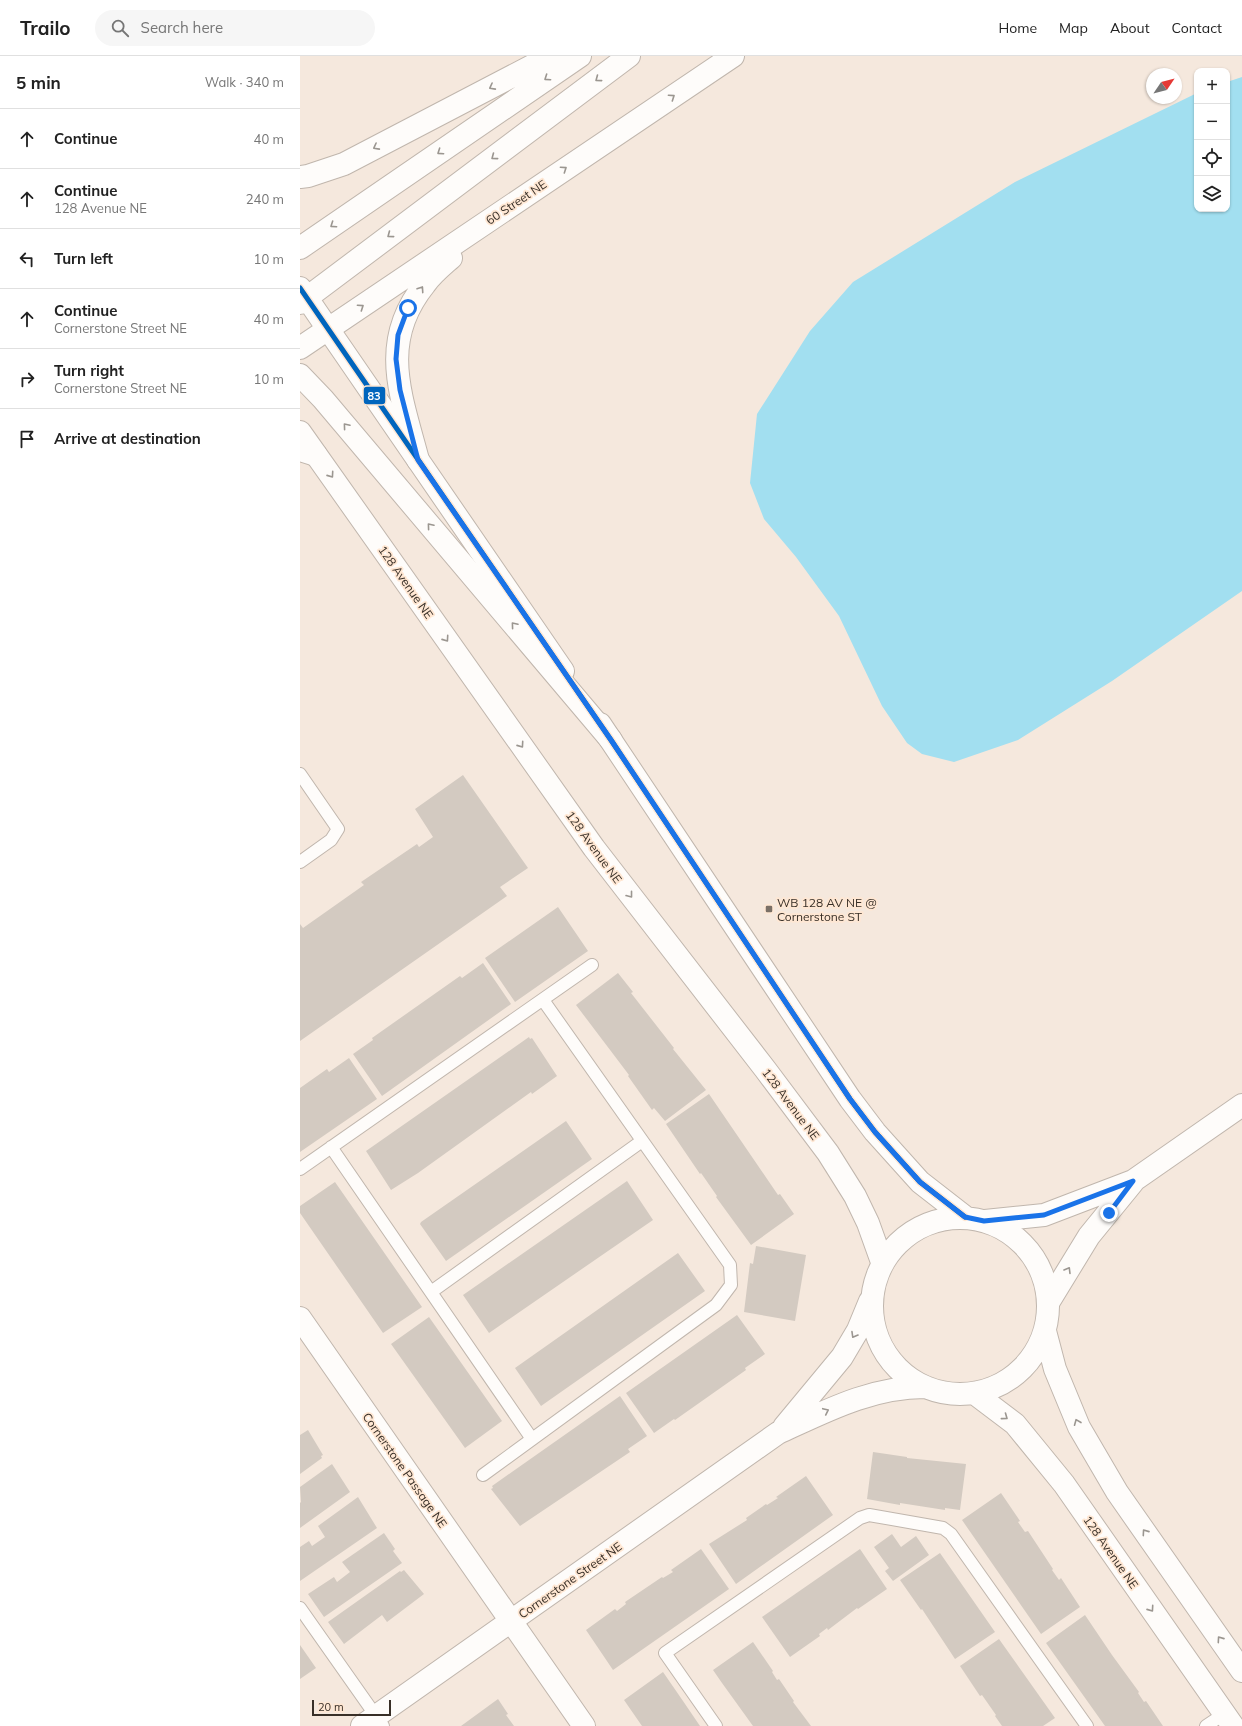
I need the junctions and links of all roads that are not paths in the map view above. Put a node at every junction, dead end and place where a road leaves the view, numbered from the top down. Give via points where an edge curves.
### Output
1 (551, 56) edge
2 (580, 56) edge
3 (629, 56) edge
4 (733, 56) edge
5 (300, 177) edge
6 (497, 215) junction
7 (300, 248) edge
8 (302, 301) edge
9 (328, 329) junction
10 (300, 348) edge
11 (300, 375) edge
12 (300, 432) edge
13 (308, 452) edge
14 (418, 460) junction
15 (611, 740) junction
16 (300, 774) edge
17 (300, 862) edge
18 (592, 965) dead end
19 (543, 1000) junction
20 (1242, 1105) edge
21 (642, 1141) junction
22 (331, 1147) junction
23 (300, 1169) edge
24 (1133, 1181) junction
25 (975, 1219) junction
26 (882, 1262) junction
27 (431, 1292) junction
28 (871, 1300) junction
29 (1048, 1303) junction
30 (300, 1318) edge
31 (1044, 1331) junction
32 (925, 1387) junction
33 (974, 1393) junction
34 (778, 1433) junction
35 (532, 1439) junction
36 (483, 1475) dead end
37 (300, 1608) edge
38 (511, 1622) junction
39 (1242, 1671) edge
40 (1228, 1720) edge
41 (374, 1723) edge
42 (584, 1726) edge
43 (716, 1726) edge
44 (1087, 1726) edge
45 (1206, 1726) edge

1 -> 5 street via 344,164
2 -> 7 street
3 -> 8 street
6 -> 4 street, 60 Street NE
9 -> 6 street, 60 Street NE
14 -> 6 street via 400,390 396,359 398,335 408,308 425,283
8 - 9 street
9 - 10 street, 60 Street NE
9 - 14 street
15 -> 11 street
12 - 13 street, 128 Avenue NE
13 -> 26 street, 128 Avenue NE via 594,848 828,1153 855,1196
14 - 15 street
15 - 25 street via 850,1099 875,1132 920,1182
16 - 17 lane via 338,829 332,840
18 - 19 lane
19 - 21 lane
19 - 22 lane
20 - 24 street
21 - 27 lane
21 - 35 lane via 730,1265 731,1285 716,1305
22 - 23 lane
22 - 27 lane
24 - 25 street via 1044,1215
29 -> 24 street via 1089,1236
25 - 26 street via 945,1218 926,1224 894,1246
25 - 29 street via 1003,1229 1019,1240 1032,1255 1042,1273
26 - 28 street
27 - 35 lane
28 - 32 street via 872,1320 887,1357 900,1372
28 -> 34 street, Cornerstone Street NE via 858,1330 842,1357
29 - 31 street
30 - 38 street, Cornerstone Passage NE
31 - 33 street via 1037,1349 1026,1366 993,1388
39 -> 31 street via 1117,1492 1079,1427 1054,1368
32 - 33 street via 954,1394
34 -> 32 street, Cornerstone Street NE via 863,1397 901,1387
33 -> 40 street, 128 Avenue NE via 1015,1424 1038,1451 1071,1494
34 - 38 street, Cornerstone Street NE
35 - 36 lane
37 - 41 lane
38 - 41 street, Cornerstone Street NE
38 - 42 street, Cornerstone Passage NE
40 - 45 lane
43 - 44 lane via 665,1653 860,1518 869,1515 943,1528 951,1534

